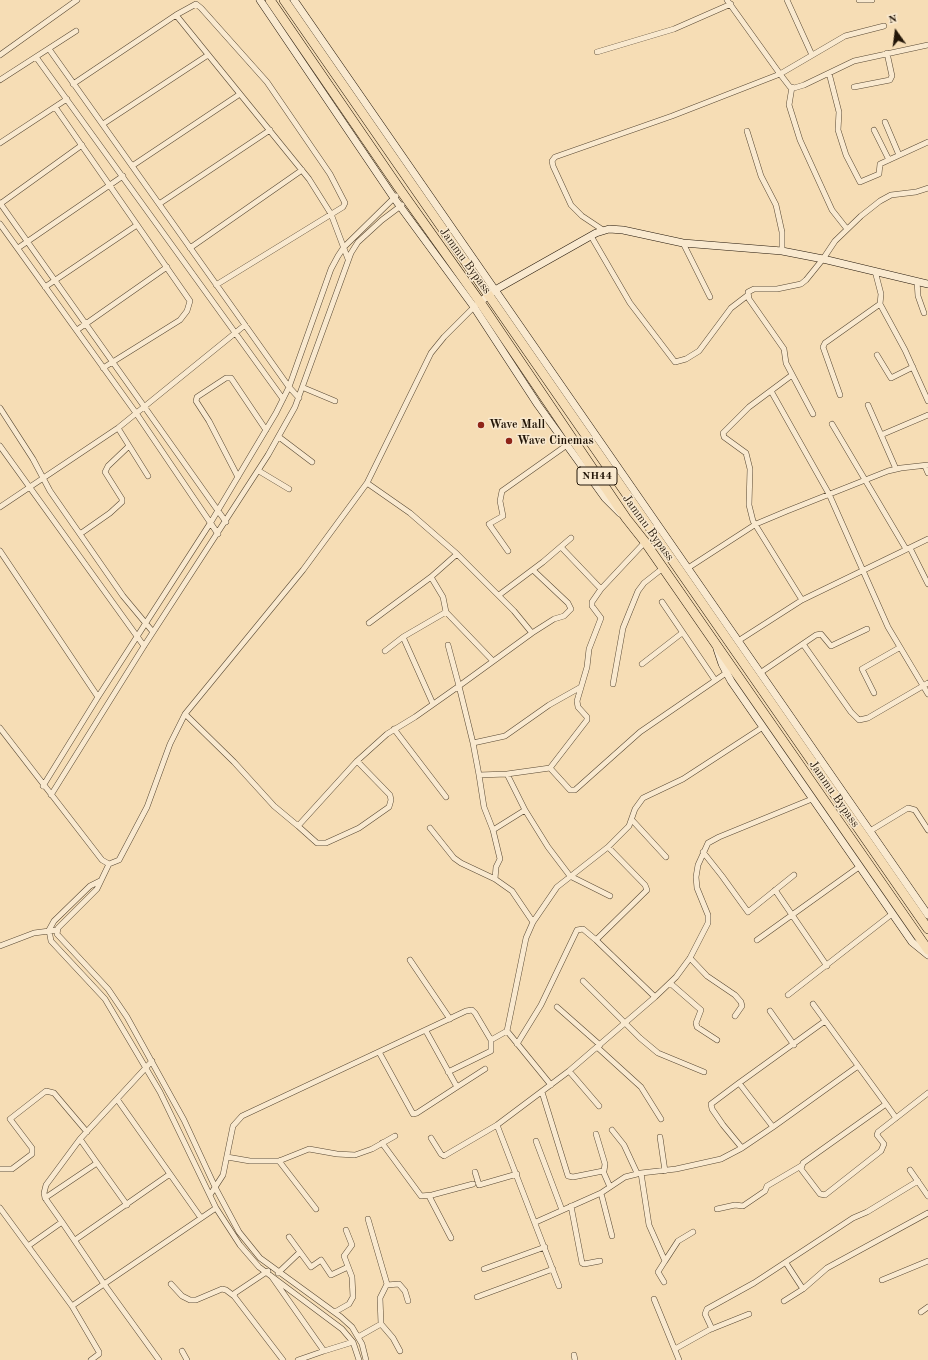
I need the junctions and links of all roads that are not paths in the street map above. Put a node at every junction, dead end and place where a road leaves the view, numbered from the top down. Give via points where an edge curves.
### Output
1 (77, 0) edge
2 (260, 0) edge
3 (270, 0) edge
4 (284, 0) edge
5 (294, 0) edge
6 (787, 0) edge
7 (859, 0) edge
8 (872, 0) edge
9 (729, 2) edge
10 (176, 15) junction
11 (884, 26) dead end
12 (76, 32) dead end
13 (928, 46) edge
14 (49, 49) junction
15 (597, 52) dead end
16 (887, 54) junction
17 (0, 55) edge
18 (208, 55) junction
19 (812, 55) junction
20 (36, 57) junction
21 (829, 73) junction
22 (780, 74) junction
23 (0, 80) edge
24 (73, 84) junction
25 (792, 87) junction
26 (854, 87) dead end
27 (240, 94) junction
28 (67, 99) junction
29 (55, 107) junction
30 (885, 122) dead end
31 (103, 124) junction
32 (270, 130) junction
33 (874, 130) dead end
34 (747, 131) dead end
35 (928, 142) edge
36 (0, 143) edge
37 (82, 145) junction
38 (900, 155) junction
39 (889, 160) junction
40 (132, 166) junction
41 (302, 170) junction
42 (123, 176) junction
43 (109, 186) junction
44 (928, 188) edge
45 (398, 195) junction
46 (0, 203) edge
47 (404, 203) junction
48 (159, 204) junction
49 (331, 214) junction
50 (0, 224) edge
51 (137, 226) junction
52 (847, 229) junction
53 (603, 230) junction
54 (591, 236) junction
55 (27, 242) junction
56 (684, 243) junction
57 (344, 247) junction
58 (18, 248) junction
59 (190, 248) junction
60 (782, 251) junction
61 (348, 258) junction
62 (823, 258) junction
63 (167, 267) junction
64 (875, 271) junction
65 (55, 281) junction
66 (917, 281) junction
67 (216, 284) junction
68 (928, 284) edge
69 (45, 287) junction
70 (492, 293) junction
71 (748, 295) junction
72 (710, 297) dead end
73 (477, 304) junction
74 (880, 304) junction
75 (924, 313) dead end
76 (86, 323) junction
77 (245, 325) junction
78 (77, 330) junction
79 (235, 332) junction
80 (877, 355) dead end
81 (114, 361) junction
82 (912, 367) junction
83 (103, 368) junction
84 (792, 375) junction
85 (289, 387) junction
86 (304, 388) junction
87 (771, 391) junction
88 (840, 395) dead end
89 (300, 398) junction
90 (283, 399) junction
91 (335, 401) dead end
92 (928, 401) edge
93 (145, 405) junction
94 (868, 405) dead end
95 (0, 408) edge
96 (136, 412) junction
97 (813, 414) dead end
98 (928, 415) edge
99 (832, 424) dead end
100 (118, 428) junction
101 (266, 430) junction
102 (881, 435) junction
103 (279, 436) junction
104 (567, 445) junction
105 (0, 446) edge
106 (129, 446) junction
107 (312, 462) dead end
108 (927, 466) edge
109 (896, 469) junction
110 (258, 471) junction
111 (928, 473) edge
112 (148, 476) dead end
113 (238, 477) junction
114 (44, 478) junction
115 (864, 480) junction
116 (367, 483) junction
117 (29, 488) junction
118 (289, 489) dead end
119 (829, 494) junction
120 (0, 507) edge
121 (218, 510) junction
122 (626, 518) junction
123 (211, 522) junction
124 (226, 522) junction
125 (756, 524) junction
126 (80, 534) junction
127 (218, 534) junction
128 (571, 538) dead end
129 (928, 539) edge
130 (645, 542) junction
131 (561, 547) junction
132 (908, 549) junction
133 (0, 551) edge
134 (508, 551) dead end
135 (457, 554) junction
136 (663, 568) junction
137 (688, 568) junction
138 (532, 570) junction
139 (862, 570) junction
140 (431, 577) junction
141 (928, 584) edge
142 (601, 589) junction
143 (499, 595) junction
144 (802, 600) junction
145 (662, 602) dead end
146 (446, 612) junction
147 (145, 623) junction
148 (369, 623) dead end
149 (867, 629) dead end
150 (153, 632) junction
151 (532, 633) junction
152 (682, 633) junction
153 (137, 637) junction
154 (403, 638) junction
155 (738, 641) junction
156 (803, 644) junction
157 (448, 645) dead end
158 (144, 646) junction
159 (899, 648) junction
160 (385, 651) dead end
161 (493, 661) junction
162 (642, 664) dead end
163 (729, 671) junction
164 (760, 673) junction
165 (715, 680) junction
166 (613, 684) dead end
167 (926, 685) edge
168 (459, 686) junction
169 (581, 687) junction
170 (874, 693) dead end
171 (928, 694) edge
172 (98, 697) junction
173 (433, 704) junction
174 (185, 714) junction
175 (763, 727) junction
176 (0, 728) edge
177 (394, 728) junction
178 (473, 743) junction
179 (357, 761) junction
180 (550, 768) junction
181 (479, 774) junction
182 (507, 774) junction
183 (43, 786) junction
184 (51, 795) junction
185 (446, 797) dead end
186 (812, 799) junction
187 (525, 810) junction
188 (632, 820) junction
189 (298, 826) junction
190 (430, 828) dead end
191 (493, 830) junction
192 (928, 830) edge
193 (870, 831) junction
194 (608, 847) junction
195 (703, 852) junction
196 (666, 857) dead end
197 (109, 864) junction
198 (859, 867) junction
199 (794, 875) dead end
200 (570, 876) junction
201 (495, 879) junction
202 (100, 881) junction
203 (775, 890) junction
204 (610, 896) dead end
205 (791, 914) junction
206 (892, 914) junction
207 (928, 915) edge
208 (533, 922) junction
209 (928, 929) edge
210 (49, 930) junction
211 (57, 930) junction
212 (596, 940) junction
213 (757, 940) dead end
214 (0, 946) edge
215 (928, 950) edge
216 (928, 955) edge
217 (690, 958) junction
218 (410, 960) dead end
219 (827, 966) junction
220 (583, 981) dead end
221 (670, 983) junction
222 (788, 995) dead end
223 (655, 997) junction
224 (813, 1004) dead end
225 (557, 1007) dead end
226 (770, 1010) dead end
227 (735, 1016) dead end
228 (450, 1018) junction
229 (826, 1021) junction
230 (626, 1022) junction
231 (426, 1030) junction
232 (508, 1031) junction
233 (491, 1040) junction
234 (717, 1040) dead end
235 (517, 1044) junction
236 (794, 1045) junction
237 (599, 1046) junction
238 (379, 1052) junction
239 (152, 1061) junction
240 (858, 1066) junction
241 (146, 1067) junction
242 (485, 1069) dead end
243 (569, 1071) junction
244 (448, 1072) junction
245 (704, 1072) dead end
246 (739, 1083) junction
247 (551, 1085) junction
248 (457, 1087) junction
249 (542, 1092) junction
250 (928, 1093) edge
251 (117, 1098) junction
252 (886, 1104) junction
253 (599, 1106) dead end
254 (896, 1118) junction
255 (660, 1119) dead end
256 (497, 1125) junction
257 (773, 1127) junction
258 (84, 1128) junction
259 (612, 1130) dead end
260 (596, 1134) dead end
261 (192, 1135) junction
262 (395, 1136) dead end
263 (660, 1137) dead end
264 (431, 1138) dead end
265 (80, 1139) junction
266 (184, 1141) junction
267 (536, 1141) dead end
268 (382, 1143) junction
269 (742, 1148) junction
270 (227, 1157) junction
271 (279, 1161) junction
272 (97, 1163) junction
273 (801, 1166) junction
274 (0, 1169) edge
275 (910, 1170) dead end
276 (604, 1171) junction
277 (665, 1171) junction
278 (475, 1172) dead end
279 (639, 1173) junction
280 (170, 1174) junction
281 (517, 1174) junction
282 (918, 1181) junction
283 (472, 1184) dead end
284 (610, 1187) junction
285 (216, 1189) junction
286 (601, 1193) junction
287 (210, 1195) junction
288 (430, 1196) junction
289 (928, 1196) edge
290 (46, 1198) junction
291 (127, 1205) junction
292 (571, 1206) junction
293 (0, 1208) edge
294 (216, 1208) junction
295 (316, 1208) dead end
296 (717, 1209) dead end
297 (562, 1210) junction
298 (928, 1213) edge
299 (200, 1218) junction
300 (368, 1219) dead end
301 (62, 1222) junction
302 (536, 1222) junction
303 (346, 1230) dead end
304 (693, 1232) dead end
305 (612, 1236) dead end
306 (289, 1237) dead end
307 (451, 1238) dead end
308 (75, 1240) junction
309 (28, 1246) junction
310 (545, 1247) junction
311 (300, 1252) junction
312 (665, 1260) junction
313 (928, 1261) edge
314 (600, 1262) dead end
315 (786, 1263) junction
316 (271, 1267) junction
317 (348, 1267) junction
318 (484, 1269) dead end
319 (553, 1269) junction
320 (278, 1273) junction
321 (269, 1274) junction
322 (882, 1280) dead end
323 (664, 1282) dead end
324 (104, 1284) junction
325 (171, 1284) dead end
326 (387, 1285) junction
327 (559, 1286) dead end
328 (803, 1289) junction
329 (234, 1296) junction
330 (477, 1297) dead end
331 (654, 1299) dead end
332 (408, 1301) dead end
333 (784, 1301) dead end
334 (72, 1306) junction
335 (928, 1306) edge
336 (335, 1312) junction
337 (921, 1312) dead end
338 (749, 1314) dead end
339 (381, 1324) junction
340 (712, 1329) junction
341 (358, 1337) junction
342 (353, 1342) junction
343 (675, 1349) junction
344 (182, 1351) dead end
345 (324, 1351) junction
346 (400, 1352) dead end
347 (91, 1360) edge
348 (158, 1360) edge
349 (187, 1360) edge
350 (282, 1360) edge
351 (298, 1360) edge
352 (359, 1360) edge
353 (366, 1360) edge
354 (679, 1360) edge

1 - 17 street
2 - 45 street
3 - 45 highway, Jammu Bypass / NH44
4 - 70 highway, Jammu Bypass / NH44
5 - 70 street
6 - 19 street
7 - 8 street
9 - 15 street via 674,29
9 - 22 street
10 - 18 street
10 - 24 street
10 - 49 street via 198,5 267,82 322,161 344,199 343,207
11 - 19 street via 845,36
12 - 14 street
13 - 16 street
14 - 20 street
14 - 24 street
16 - 21 street via 854,60
16 - 26 street via 892,76 890,80
18 - 27 street
18 - 31 street
19 - 22 street
20 - 23 street
20 - 28 street
21 - 25 street via 804,86
21 - 39 street via 839,112 838,130 858,180 864,182 879,174 880,164
22 - 25 street
22 - 53 street via 555,158 552,161 553,166 571,205
24 - 31 street
25 - 52 street via 789,109 800,140 832,210
27 - 32 street
27 - 40 street
28 - 29 street
28 - 42 street
29 - 36 street
29 - 37 street
30 - 38 street
31 - 40 street
32 - 41 street
32 - 48 street
33 - 39 street
34 - 60 street via 761,176 776,205 782,232
35 - 38 street
37 - 43 street
37 - 46 street
38 - 39 street
40 - 48 street
41 - 49 street
41 - 59 street
42 - 43 street
42 - 79 street
43 - 51 street
43 - 55 street
44 - 52 street via 885,198
45 - 47 highway, Jammu Bypass / NH44
45 - 57 street
46 - 55 street
47 - 61 street via 358,242
47 - 73 highway, Jammu Bypass / NH44
48 - 59 street
49 - 57 street
49 - 67 street
50 - 58 street
51 - 63 street
51 - 65 street
52 - 62 street
53 - 54 street
53 - 56 street via 623,230
54 - 70 street
54 - 71 street via 630,303 675,362 699,351 731,308
55 - 58 street
55 - 65 street
56 - 60 street
56 - 72 street
57 - 61 street
57 - 85 street via 331,269
58 - 69 street
59 - 67 street
60 - 62 street
61 - 86 street
62 - 64 street
62 - 71 street via 801,284 778,289 754,289 748,292
63 - 76 street
63 - 81 street via 188,296 190,305 187,311 180,320
64 - 66 street
64 - 74 street via 881,294
65 - 69 street
65 - 76 street
66 - 68 street
66 - 75 street via 918,296
67 - 77 street
69 - 78 street
70 - 73 street
70 - 137 street
70 - 209 highway, Jammu Bypass / NH44
71 - 84 street via 784,349 784,360
73 - 104 street
73 - 116 street via 431,353
73 - 122 highway, Jammu Bypass / NH44
74 - 82 street
74 - 88 street via 823,347
76 - 78 street
76 - 81 street
77 - 79 street
77 - 85 street
78 - 83 street
79 - 90 street
79 - 93 street
80 - 82 street via 891,378
81 - 83 street
81 - 93 street
82 - 92 street
83 - 96 street
84 - 87 street
84 - 97 street
85 - 89 street
85 - 90 street
86 - 89 street
86 - 91 street
87 - 119 street
87 - 125 street via 722,433 746,453 750,469 750,513
89 - 103 street
90 - 101 street
93 - 96 street
93 - 121 street
94 - 102 street
95 - 114 street
96 - 100 street
96 - 123 street
98 - 102 street
99 - 115 street
100 - 106 street
100 - 114 street
101 - 113 street
101 - 113 street via 231,378 226,378 197,397 196,401 217,434
102 - 109 street
103 - 107 street
103 - 110 street
104 - 122 street via 610,505
104 - 134 street via 502,491 500,501 503,516 490,523 490,526
105 - 117 street
106 - 112 street
106 - 126 street via 105,472 122,502
108 - 109 street
108 - 111 street
109 - 115 street
110 - 118 street
110 - 124 street
113 - 121 street
114 - 117 street
114 - 126 street
115 - 119 street
115 - 132 street
116 - 135 street via 410,513
116 - 174 street via 303,570
117 - 120 street
117 - 153 street
119 - 125 street
119 - 139 street
121 - 123 street
121 - 124 street
122 - 130 highway, Jammu Bypass / NH44
123 - 127 street
123 - 147 street
124 - 127 street
125 - 137 street
125 - 144 street
126 - 147 street
127 - 150 street
128 - 131 street
129 - 132 street
130 - 136 highway, Jammu Bypass / NH44
130 - 142 street
131 - 138 street
131 - 142 street
132 - 139 street
132 - 141 street
133 - 172 street
135 - 140 street
135 - 143 street
136 - 163 highway, Jammu Bypass / NH44 via 716,646
136 - 166 street via 638,591 623,628
137 - 155 street
138 - 143 street
138 - 151 street via 571,608 567,614
139 - 144 street
139 - 159 street via 874,601
140 - 146 street via 444,597
140 - 148 street
142 - 169 street via 592,602 601,618 589,649
143 - 151 street
144 - 155 street
145 - 152 street
146 - 154 street
146 - 161 street
147 - 150 street
147 - 153 street
149 - 156 street via 831,646 821,634
150 - 158 street
151 - 161 street
152 - 162 street
152 - 165 street
153 - 158 street
153 - 172 street
154 - 160 street
154 - 173 street
155 - 164 street
156 - 164 street
156 - 167 street via 859,720 868,718
157 - 168 street
158 - 184 street
159 - 167 street
159 - 170 street via 862,669
161 - 168 street
163 - 165 street
163 - 175 street
163 - 215 highway, Jammu Bypass / NH44
164 - 193 street
165 - 180 street via 640,732 575,790 570,790
167 - 171 street
168 - 173 street
168 - 178 street
169 - 178 street via 549,705 505,736
169 - 180 street via 577,704 587,720
172 - 183 street
173 - 177 street
174 - 189 street via 274,806
174 - 197 street via 170,744 147,807 118,860
175 - 186 street
175 - 188 street via 684,780 643,798 635,809
176 - 183 street
177 - 179 street
177 - 185 street
178 - 181 street
179 - 189 street
179 - 189 street via 390,795 389,807 359,828 326,843 317,843
180 - 182 street
181 - 182 street
181 - 191 street via 484,807
182 - 187 street
183 - 184 street
184 - 197 street via 102,860
186 - 195 street via 712,840
186 - 198 street
187 - 191 street
187 - 200 street
188 - 194 street via 627,830
188 - 196 street
190 - 201 street via 454,858
191 - 201 street via 500,859
192 - 193 street via 915,810 908,808
193 - 207 street
194 - 200 street
194 - 212 street via 647,890
195 - 203 street via 748,912
195 - 217 street via 696,877 708,919
197 - 202 street
198 - 205 street
198 - 206 street
199 - 203 street
200 - 204 street
200 - 208 street via 554,891
201 - 208 street via 512,891
202 - 210 street via 90,886
202 - 211 street via 97,889
203 - 205 street
205 - 213 street
205 - 219 street
206 - 216 street via 912,942
206 - 219 street
208 - 232 street via 526,938
210 - 211 street
210 - 214 street
210 - 241 street via 51,941 105,999
211 - 239 street via 59,936 117,1001
212 - 223 street
212 - 235 street via 583,929 577,930 541,1004
217 - 221 street
217 - 227 street via 707,976 741,1002 742,1006
218 - 228 street
219 - 222 street
220 - 230 street
221 - 223 street
221 - 234 street via 701,1010 697,1027
223 - 230 street
224 - 229 street
225 - 237 street
226 - 236 street
228 - 231 street
228 - 233 street via 472,1010
229 - 236 street
229 - 240 street
230 - 237 street
230 - 245 street via 658,1053
231 - 238 street
231 - 244 street
232 - 233 street
232 - 235 street
233 - 244 street via 491,1051
235 - 247 street
236 - 246 street
237 - 243 street
237 - 255 street via 645,1091
238 - 248 street via 413,1114
238 - 270 street via 242,1116 233,1126
239 - 241 street
239 - 261 street
240 - 252 street
240 - 257 street
241 - 251 street
241 - 266 street
242 - 248 street
243 - 247 street
243 - 253 street
244 - 248 street
246 - 257 street
246 - 269 street via 711,1104 714,1112
247 - 249 street
249 - 256 street
249 - 276 street via 568,1176
250 - 254 street
251 - 258 street
251 - 280 street
252 - 254 street
252 - 273 street
254 - 273 street via 878,1133 884,1144 883,1149 825,1195 820,1194
256 - 264 street via 444,1156
256 - 281 street
257 - 269 street
258 - 265 street
258 - 274 street via 54,1093 44,1092 10,1119 32,1148 32,1154 12,1169
259 - 279 street via 624,1145
260 - 276 street via 605,1164
261 - 266 street
261 - 285 street
262 - 268 street
263 - 277 street
265 - 272 street
265 - 290 street via 46,1185
266 - 287 street
267 - 297 street
268 - 271 street via 355,1154 309,1149
268 - 288 street via 419,1194
269 - 277 street via 728,1157
270 - 271 street via 250,1161
270 - 285 street via 223,1175
271 - 295 street
272 - 290 street
272 - 291 street
273 - 296 street via 767,1186 765,1191 743,1206
275 - 282 street
276 - 284 street
277 - 279 street
278 - 281 street via 479,1185
279 - 284 street via 625,1177
279 - 312 street via 649,1226
280 - 291 street
280 - 299 street
281 - 302 street
282 - 289 street
282 - 315 street via 853,1218
283 - 288 street
284 - 286 street
285 - 287 street
285 - 316 street via 239,1232 256,1254
286 - 292 street
286 - 305 street
287 - 294 street
288 - 307 street
290 - 301 street
291 - 308 street
292 - 297 street
292 - 314 street via 582,1263
293 - 309 street
294 - 299 street
294 - 321 street via 251,1258
297 - 302 street
298 - 328 street via 827,1268
299 - 324 street
300 - 326 street
301 - 308 street
301 - 309 street
302 - 310 street
303 - 317 street via 352,1245 344,1256
304 - 312 street via 678,1241
306 - 311 street
308 - 324 street
309 - 334 street
310 - 318 street
310 - 319 street
311 - 317 street via 311,1267 322,1261 331,1275
311 - 320 street
312 - 323 street via 658,1272
313 - 322 street
315 - 328 street
315 - 340 street via 706,1310 705,1314
316 - 320 street
316 - 321 street
317 - 336 street via 353,1280 353,1299
319 - 327 street
319 - 330 street
320 - 336 street
321 - 329 street via 235,1293
321 - 342 street via 342,1329
321 - 345 street
324 - 334 street
324 - 348 street
325 - 329 street via 182,1296 190,1300 222,1289
326 - 332 street via 399,1284 405,1291
326 - 339 street via 380,1298
328 - 333 street
329 - 350 street
331 - 343 street
334 - 347 street via 99,1352
335 - 337 street
336 - 341 street via 352,1327
338 - 340 street
339 - 341 street
339 - 346 street
340 - 343 street
341 - 353 street
342 - 345 street
342 - 352 street
343 - 354 street
344 - 349 street
345 - 351 street

